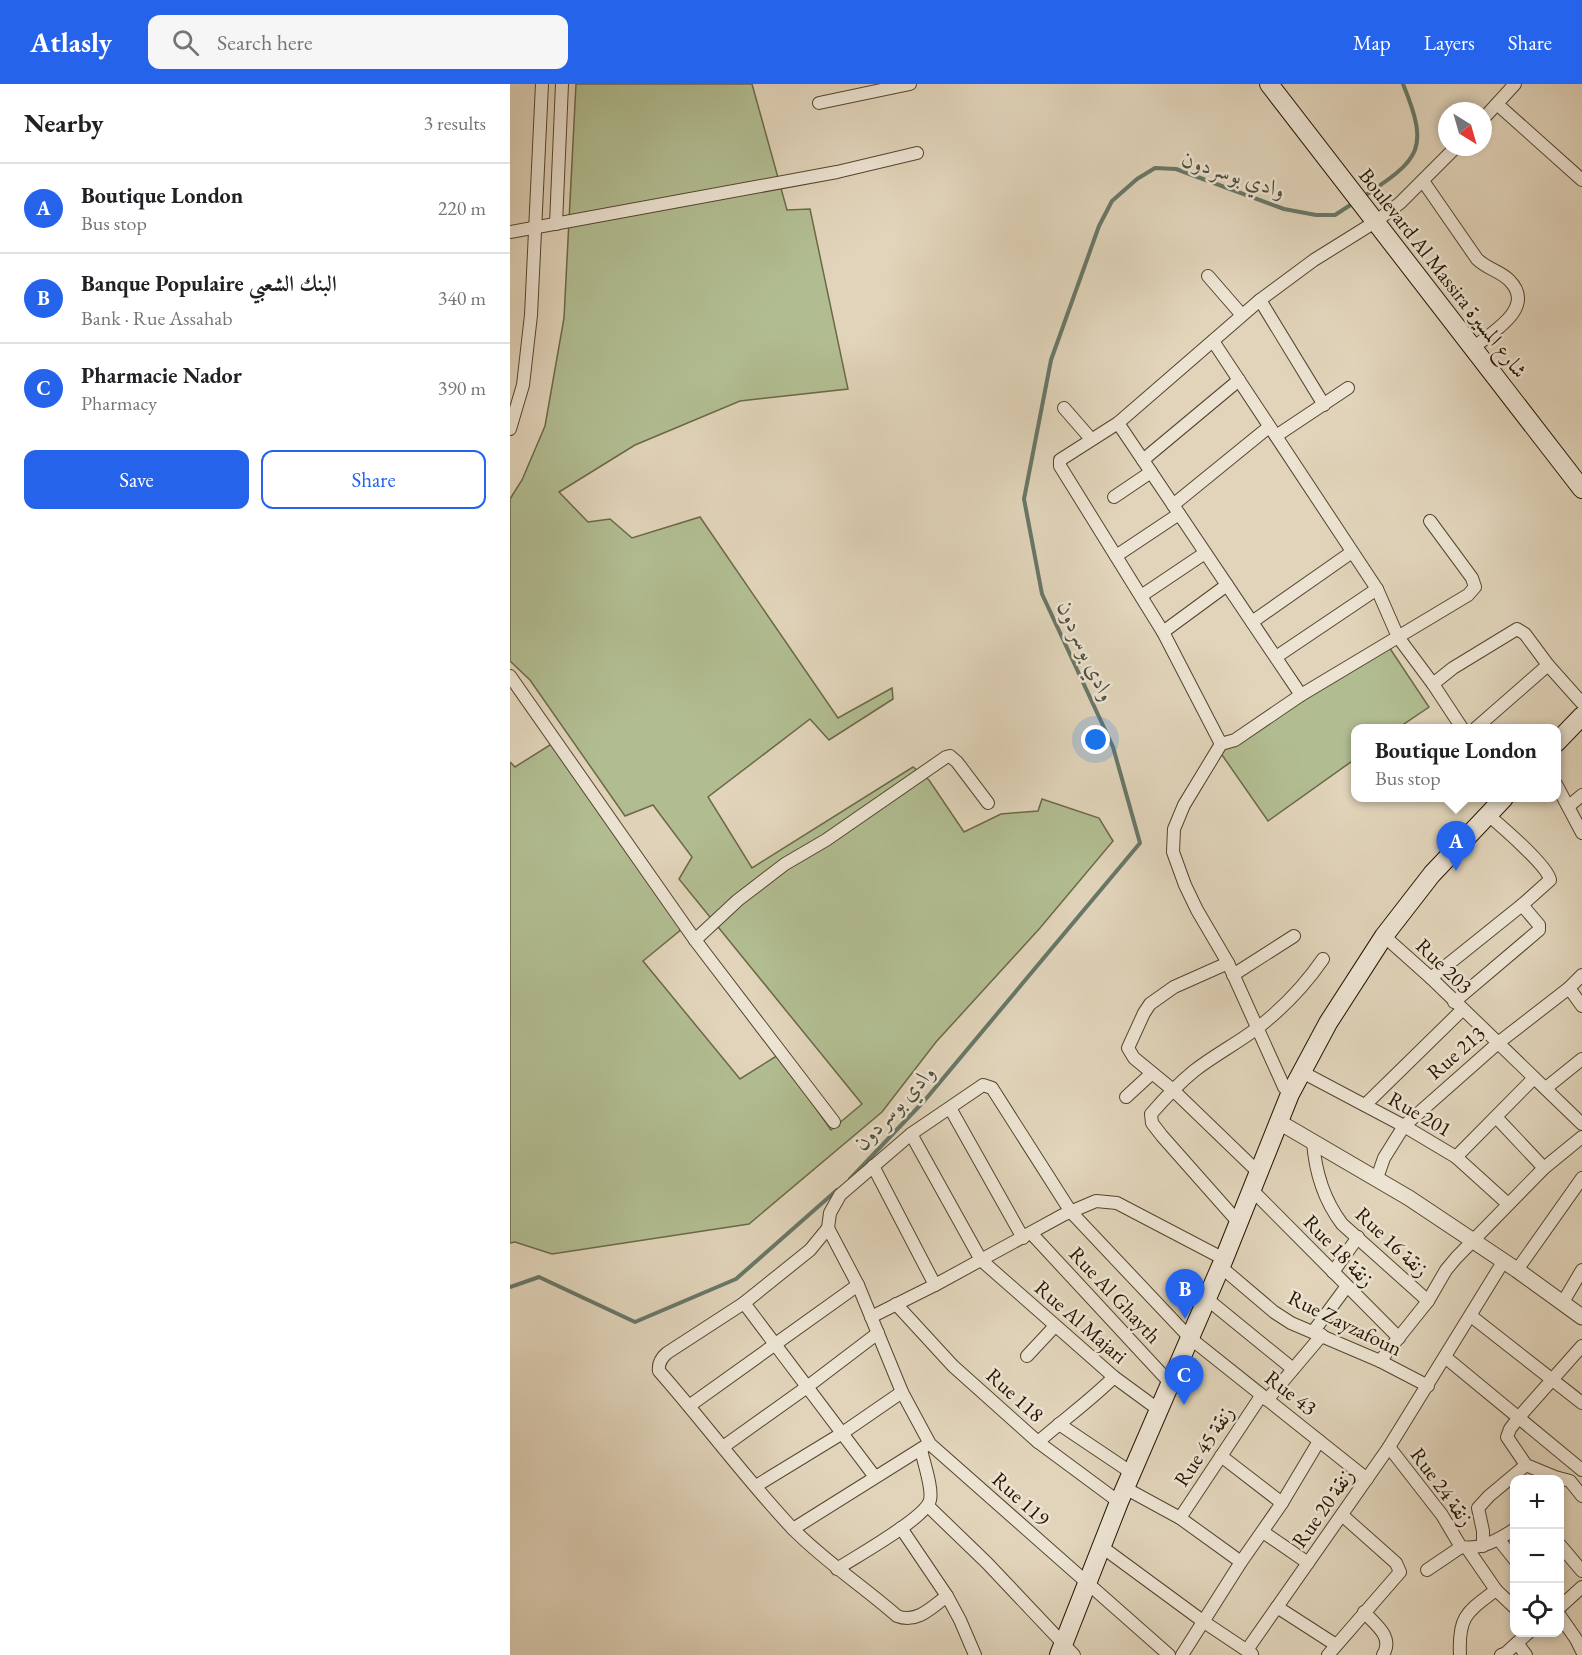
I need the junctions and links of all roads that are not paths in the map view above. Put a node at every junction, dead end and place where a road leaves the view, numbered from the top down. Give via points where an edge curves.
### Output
1 (542, 84) edge
2 (562, 84) edge
3 (910, 84) edge
4 (1269, 84) edge
5 (1515, 84) edge
6 (819, 103) dead end
7 (1497, 104) junction
8 (1492, 109) edge
9 (917, 153) dead end
10 (1447, 156) edge
11 (1581, 177) edge
12 (1423, 181) junction
13 (1372, 219) junction
14 (556, 224) junction
15 (537, 226) junction
16 (510, 232) edge
17 (1208, 276) dead end
18 (1260, 300) junction
19 (1241, 314) junction
20 (1213, 341) junction
21 (1473, 348) junction
22 (1239, 380) junction
23 (1348, 388) dead end
24 (1323, 405) junction
25 (1064, 408) dead end
26 (1118, 423) junction
27 (510, 429) edge
28 (1272, 431) junction
29 (1091, 439) junction
30 (1143, 460) junction
31 (1151, 472) junction
32 (1582, 489) edge
33 (1114, 497) dead end
34 (1176, 509) junction
35 (1430, 521) dead end
36 (1352, 552) junction
37 (1205, 553) junction
38 (1116, 556) junction
39 (1227, 585) junction
40 (1377, 590) junction
41 (1141, 596) junction
42 (1252, 622) junction
43 (1163, 632) junction
44 (1398, 637) junction
45 (1276, 657) junction
46 (1548, 665) junction
47 (510, 676) edge
48 (1433, 684) junction
49 (1301, 695) junction
50 (1582, 703) edge
51 (1582, 716) edge
52 (1459, 724) edge
53 (1482, 724) edge
54 (1561, 739) edge
55 (1221, 744) junction
56 (1561, 791) edge
57 (1582, 795) edge
58 (1500, 802) edge
59 (988, 803) dead end
60 (1569, 806) junction
61 (1487, 814) junction
62 (1582, 833) edge
63 (1522, 905) junction
64 (1294, 936) dead end
65 (1384, 936) junction
66 (695, 940) junction
67 (1323, 959) dead end
68 (1228, 963) junction
69 (1233, 975) junction
70 (1582, 975) edge
71 (1431, 978) junction
72 (1569, 988) junction
73 (1458, 1006) junction
74 (1582, 1006) edge
75 (1257, 1028) junction
76 (1498, 1042) junction
77 (1582, 1059) edge
78 (1302, 1072) junction
79 (1151, 1074) junction
80 (1534, 1078) junction
81 (1546, 1088) junction
82 (1173, 1090) junction
83 (1290, 1094) junction
84 (1126, 1097) dead end
85 (1365, 1105) junction
86 (950, 1108) junction
87 (1496, 1117) junction
88 (834, 1122) dead end
89 (1279, 1122) junction
90 (1582, 1124) edge
91 (1404, 1126) junction
92 (911, 1134) junction
93 (1582, 1137) edge
94 (1313, 1141) junction
95 (1456, 1157) junction
96 (873, 1166) junction
97 (1544, 1168) junction
98 (1377, 1178) junction
99 (1582, 1178) edge
100 (1256, 1181) junction
101 (1508, 1204) junction
102 (1071, 1212) junction
103 (1239, 1223) junction
104 (828, 1228) junction
105 (1027, 1236) junction
106 (1358, 1237) junction
107 (1474, 1242) junction
108 (981, 1260) junction
109 (1503, 1262) junction
110 (1223, 1263) junction
111 (1518, 1270) junction
112 (1582, 1270) edge
113 (1333, 1272) junction
114 (858, 1285) junction
115 (934, 1285) junction
116 (1347, 1286) junction
117 (1207, 1299) junction
118 (1428, 1301) junction
119 (1563, 1302) junction
120 (744, 1303) junction
121 (896, 1304) junction
122 (1471, 1316) junction
123 (871, 1317) junction
124 (1582, 1317) edge
125 (1055, 1326) junction
126 (878, 1333) junction
127 (1317, 1334) junction
128 (1190, 1338) junction
129 (1399, 1338) junction
130 (775, 1344) junction
131 (1582, 1346) edge
132 (1027, 1356) dead end
133 (1445, 1357) junction
134 (1380, 1361) junction
135 (1293, 1369) junction
136 (1114, 1377) junction
137 (1551, 1379) junction
138 (1171, 1384) junction
139 (1428, 1386) junction
140 (807, 1387) junction
141 (902, 1392) junction
142 (1264, 1398) junction
143 (1582, 1403) edge
144 (689, 1406) junction
145 (1159, 1410) junction
146 (1519, 1417) junction
147 (1059, 1424) junction
148 (841, 1434) junction
149 (1319, 1441) junction
150 (1038, 1442) junction
151 (925, 1446) junction
152 (723, 1447) junction
153 (1389, 1447) junction
154 (1221, 1456) junction
155 (1526, 1465) junction
156 (1582, 1471) edge
157 (875, 1477) junction
158 (1367, 1479) junction
159 (1570, 1481) junction
160 (756, 1486) junction
161 (1564, 1487) edge
162 (1125, 1488) junction
163 (1582, 1496) edge
164 (1282, 1503) junction
165 (928, 1506) junction
166 (1342, 1515) junction
167 (1180, 1518) junction
168 (793, 1528) junction
169 (901, 1528) junction
170 (1263, 1532) junction
171 (1510, 1532) edge
172 (1499, 1540) junction
173 (1483, 1546) junction
174 (1102, 1547) junction
175 (1464, 1548) junction
176 (1564, 1550) edge
177 (1510, 1554) edge
178 (1241, 1562) junction
179 (1308, 1563) junction
180 (837, 1569) junction
181 (1427, 1570) dead end
182 (1582, 1571) edge
183 (1088, 1584) junction
184 (1582, 1587) edge
185 (1496, 1590) junction
186 (947, 1596) junction
187 (1510, 1603) edge
188 (1564, 1603) edge
189 (1277, 1607) junction
190 (1364, 1612) junction
191 (1204, 1622) junction
192 (1564, 1622) edge
193 (1524, 1637) edge
194 (1517, 1643) junction
195 (1332, 1650) edge
196 (1066, 1651) edge
197 (1582, 1651) edge
198 (1250, 1653) edge
199 (975, 1655) edge
200 (1169, 1655) edge
201 (1182, 1655) edge
202 (1383, 1655) edge
203 (1460, 1655) edge
204 (1501, 1655) edge
205 (1526, 1655) edge

1 - 15 street
2 - 14 street
3 - 6 street
4 - 13 main road, Boulevard Al Massira شارع المسيرة
5 - 7 street
7 - 8 street
7 - 11 street
9 - 14 street via 837,172
10 - 12 street
12 - 13 street via 1400,203
12 - 21 street via 1477,260 1509,280 1519,295 1515,312
13 - 18 street
13 - 21 main road, Boulevard Al Massira شارع المسيرة
14 - 15 street
15 - 16 street
15 - 27 street via 522,385
17 - 19 street
18 - 19 street
18 - 24 street
19 - 20 street
20 - 22 street
20 - 26 street
21 - 32 main road, Boulevard Al Massira شارع المسيرة
22 - 28 street
22 - 30 street
23 - 24 street
24 - 28 street
25 - 29 street
26 - 29 street
26 - 30 street
28 - 34 street
28 - 36 street
29 - 38 street via 1061,459 1060,466
30 - 31 street
31 - 33 street
31 - 34 street
34 - 37 street
34 - 38 street
35 - 44 street via 1476,585 1468,594
36 - 40 street
36 - 42 street
37 - 39 street
37 - 41 street
38 - 41 street
39 - 42 street
39 - 43 street
40 - 44 street
40 - 45 street
41 - 43 street
42 - 45 street
43 - 55 street
44 - 48 street
44 - 49 street
45 - 49 street
46 - 48 street via 1517,629
46 - 50 street
46 - 53 street
47 - 66 street
48 - 52 street
49 - 55 street via 1235,740
51 - 54 main road
55 - 68 street via 1184,805 1174,829 1173,852 1197,910
56 - 60 street
57 - 60 street
58 - 61 main road
59 - 66 street via 957,762 946,757 785,864
60 - 62 street
61 - 63 street via 1549,875 1550,879
61 - 65 main road via 1432,874
63 - 71 street
63 - 73 street via 1540,926 1535,935
64 - 69 street
65 - 71 street, Rue 203
65 - 78 main road via 1328,1023
66 - 88 street
67 - 75 street via 1291,998
68 - 69 street
68 - 79 street, Rue 18 زنقة via 1174,987 1147,1007 1128,1048
69 - 75 street
70 - 72 street, Rue 213
71 - 73 street, Rue 203
72 - 74 street
72 - 76 street, Rue 213
73 - 76 street, Rue 203
73 - 85 street
75 - 82 street
75 - 83 street
76 - 80 street, Rue 203
76 - 91 street, Rue 213
77 - 81 street
78 - 83 main road
78 - 85 street, Rue 201
79 - 82 street, Rue 18 زنقة
79 - 84 street
80 - 81 street, Rue 203
80 - 87 street
81 - 90 street, Rue 203
82 - 100 street, Rue 18 زنقة
82 - 103 street via 1151,1114 1152,1123
83 - 89 main road
85 - 91 street, Rue 201
86 - 92 street
86 - 102 street, Rue 43 via 983,1085 992,1088
86 - 105 street, Rue Al Ghayth
87 - 95 street
87 - 97 street
89 - 94 street
89 - 100 main road
91 - 95 street, Rue 201
91 - 98 street, Rue 213 via 1384,1158
92 - 96 street
92 - 108 street, Rue Al Majari
93 - 97 street
94 - 98 street
94 - 106 street, Rue 16 زنقة via 1314,1159 1329,1205 1342,1224
95 - 101 street, Rue 201
96 - 104 street via 840,1195 830,1213
96 - 115 street
97 - 101 street
98 - 107 street
99 - 111 street
100 - 103 main road
100 - 113 street, Rue 18 زنقة
101 - 107 street
102 - 105 street
102 - 110 street, Rue Zayzafoun via 1096,1201 1117,1203
102 - 128 street, Rue 43
103 - 110 main road
104 - 114 street
104 - 120 street via 810,1250
105 - 108 street
105 - 138 street, Rue Al Ghayth
106 - 113 street
106 - 118 street, Rue 16 زنقة
107 - 109 street
107 - 118 street via 1446,1270
108 - 115 street
108 - 125 street, Rue Al Majari
109 - 111 street
109 - 122 street, Rue 20 زنقة
110 - 117 main road
110 - 127 street, Rue Zayzafoun via 1274,1312
111 - 119 street
112 - 119 street
113 - 116 street, Rue 18 زنقة
114 - 123 street
114 - 130 street
115 - 121 street
116 - 127 street, Rue 45 زنقة
116 - 129 street, Rue 18 زنقة
117 - 128 main road
117 - 135 street
118 - 129 street
119 - 124 street
120 - 130 street
120 - 144 street via 662,1358 658,1365 658,1371
121 - 123 street
121 - 150 street, Rue 118 via 953,1366
122 - 133 street, Rue 20 زنقة
122 - 137 street
123 - 126 street
125 - 132 street
125 - 136 street, Rue Al Majari
126 - 140 street
126 - 141 street
127 - 134 street, Rue Zayzafoun
127 - 135 street, Rue 45 زنقة
128 - 138 main road
128 - 142 street, Rue 43
129 - 134 street
130 - 140 street
130 - 144 street
131 - 137 street
133 - 139 street, Rue 20 زنقة
133 - 146 street
134 - 139 street, Rue Zayzafoun
135 - 142 street, Rue 45 زنقة
136 - 145 street, Rue Al Majari
136 - 147 street
137 - 143 street
137 - 146 street
138 - 145 main road
139 - 153 street, Rue 20 زنقة
140 - 148 street
140 - 152 street
141 - 148 street
141 - 151 street
142 - 149 street, Rue 43
142 - 154 street, Rue 45 زنقة
144 - 152 street
145 - 162 main road
146 - 155 street via 1507,1434
146 - 156 street
147 - 150 street
147 - 162 street
148 - 157 street
148 - 160 street
149 - 158 street, Rue 43
149 - 164 street
150 - 162 street, Rue 118
151 - 157 street
151 - 165 street via 931,1495
151 - 183 street, Rue 119
152 - 160 street
153 - 158 street, Rue 20 زنقة
153 - 175 street, Rue 24 زنقة
154 - 164 street
154 - 167 street, Rue 45 زنقة
155 - 159 street
155 - 173 street via 1478,1508
156 - 159 street
157 - 168 street
158 - 166 street, Rue 20 زنقة
159 - 161 street
159 - 163 street
160 - 168 street
162 - 167 street
162 - 174 main road
164 - 170 street
165 - 169 street
165 - 196 street via 987,1563
166 - 179 street, Rue 20 زنقة
166 - 190 street via 1393,1560 1400,1572
167 - 178 street
168 - 180 street
169 - 180 street
169 - 186 street
170 - 178 street
170 - 179 street
171 - 172 street, Rue 24 زنقة
172 - 173 street, Rue 24 زنقة
172 - 177 street
173 - 175 street, Rue 24 زنقة
174 - 183 main road
174 - 191 street
175 - 181 street
175 - 185 street
176 - 182 street
178 - 191 street
179 - 189 street, Rue 20 زنقة
180 - 186 street via 905,1619 924,1613
183 - 196 main road
183 - 200 street, Rue 119
184 - 188 street
185 - 187 street
185 - 203 street via 1464,1618
186 - 199 street
189 - 195 street
189 - 198 street, Rue 20 زنقة
190 - 195 street
190 - 202 street via 1386,1638 1388,1645
191 - 198 street
191 - 201 street
192 - 197 street
193 - 194 street
194 - 204 street
194 - 205 street

